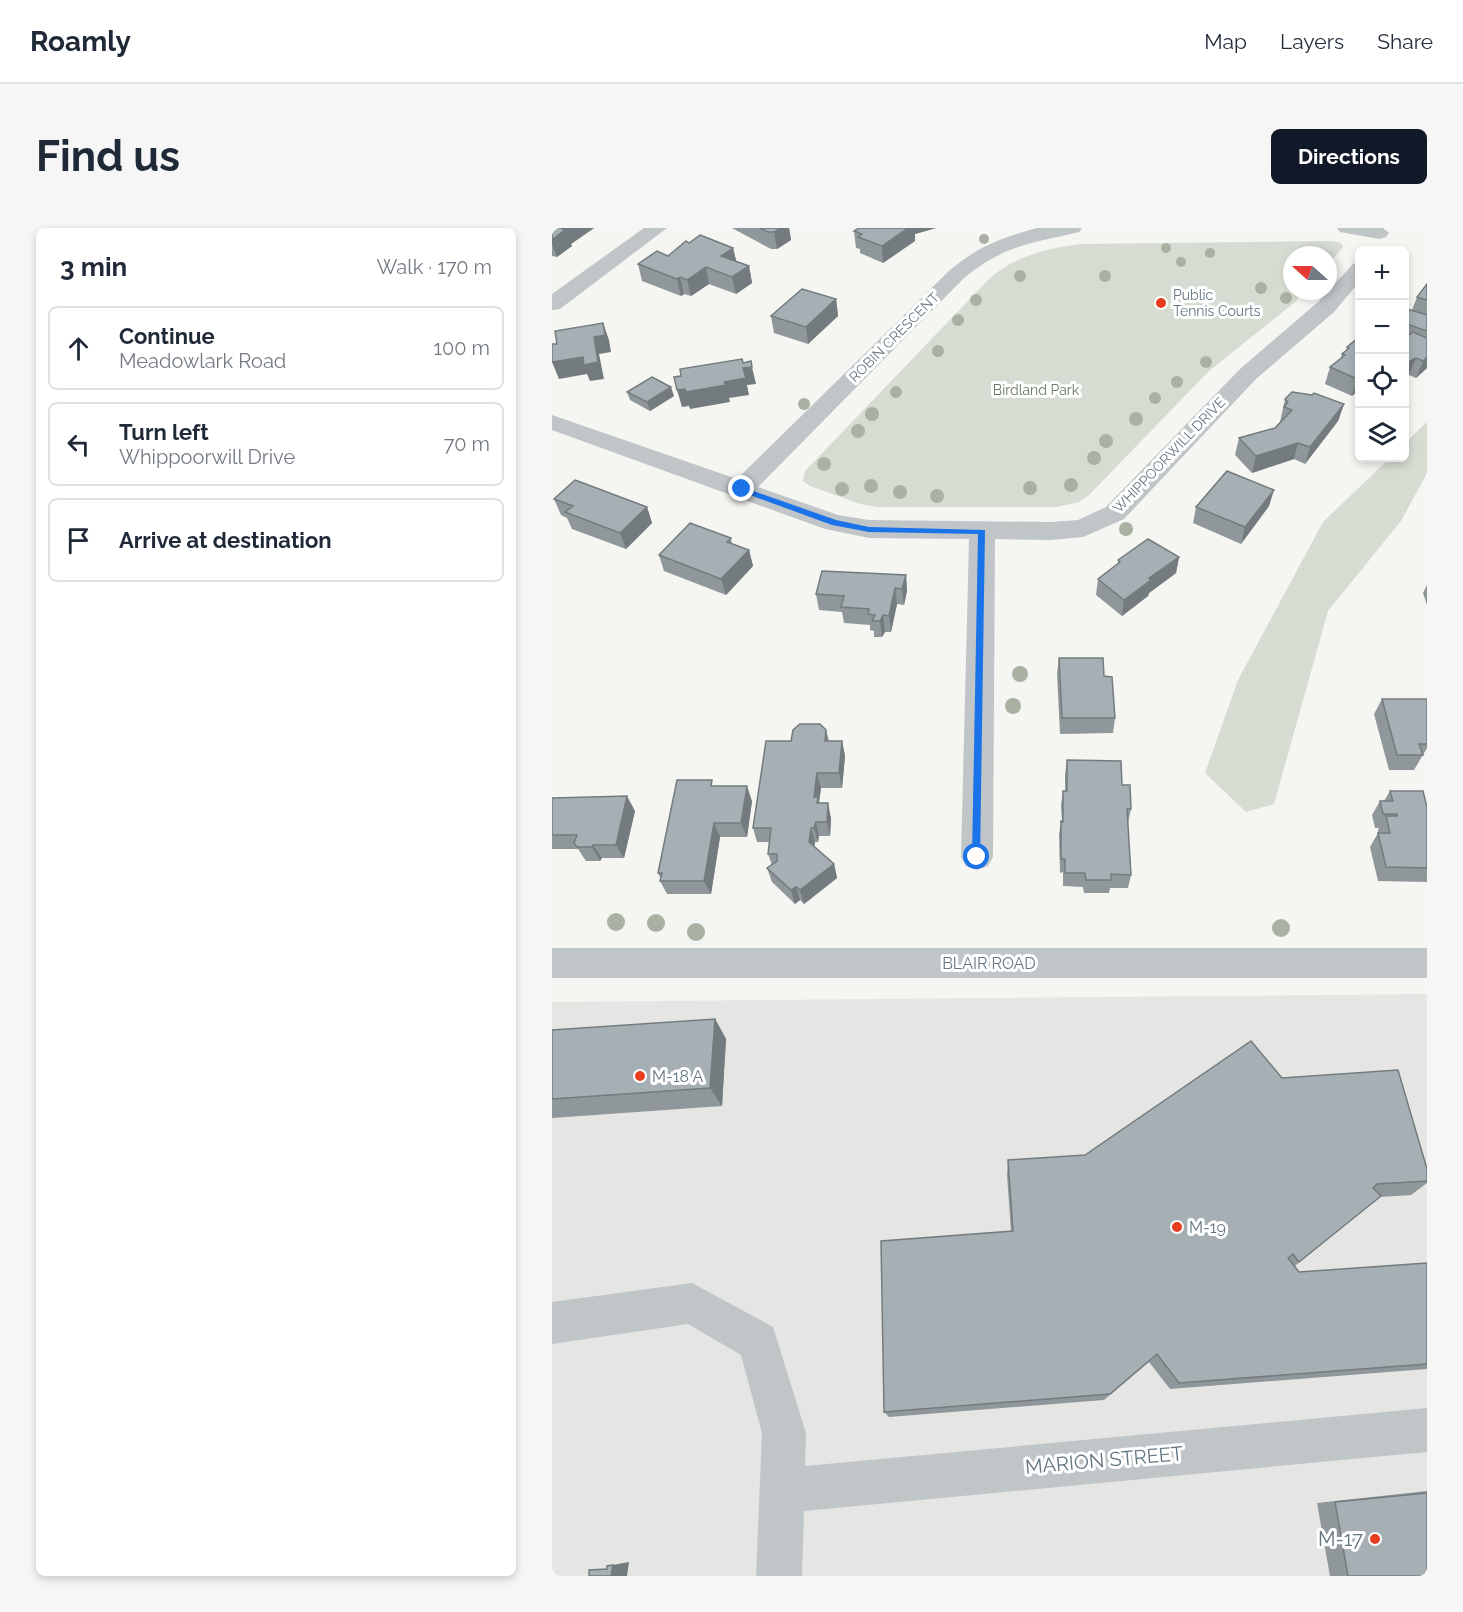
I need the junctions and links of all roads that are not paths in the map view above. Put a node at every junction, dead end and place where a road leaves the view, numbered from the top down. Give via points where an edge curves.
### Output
1 (657, 228) edge
2 (1072, 228) edge
3 (1347, 228) edge
4 (1376, 237) edge
5 (1355, 273) edge
6 (552, 304) edge
7 (552, 422) edge
8 (742, 489) junction
9 (982, 532) junction
10 (977, 857) dead end
11 (552, 963) edge
12 (1427, 963) edge
13 (552, 1323) edge
14 (1427, 1430) edge
15 (781, 1491) junction
16 (779, 1576) edge

1 - 6 street
2 - 8 street, ROBIN CRESCENT via 1041,233 979,256
3 - 4 street
5 - 9 street, WHIPPOORWILL DRIVE via 1326,308 1248,374 1115,513 1083,528
7 - 8 street, WHIPPOORWILL DRIVE
8 - 9 street, WHIPPOORWILL DRIVE via 834,523 869,529
9 - 10 street
11 - 12 street, BLAIR ROAD
13 - 15 street via 692,1303 758,1342 784,1433
14 - 15 street, MARION STREET
15 - 16 street

